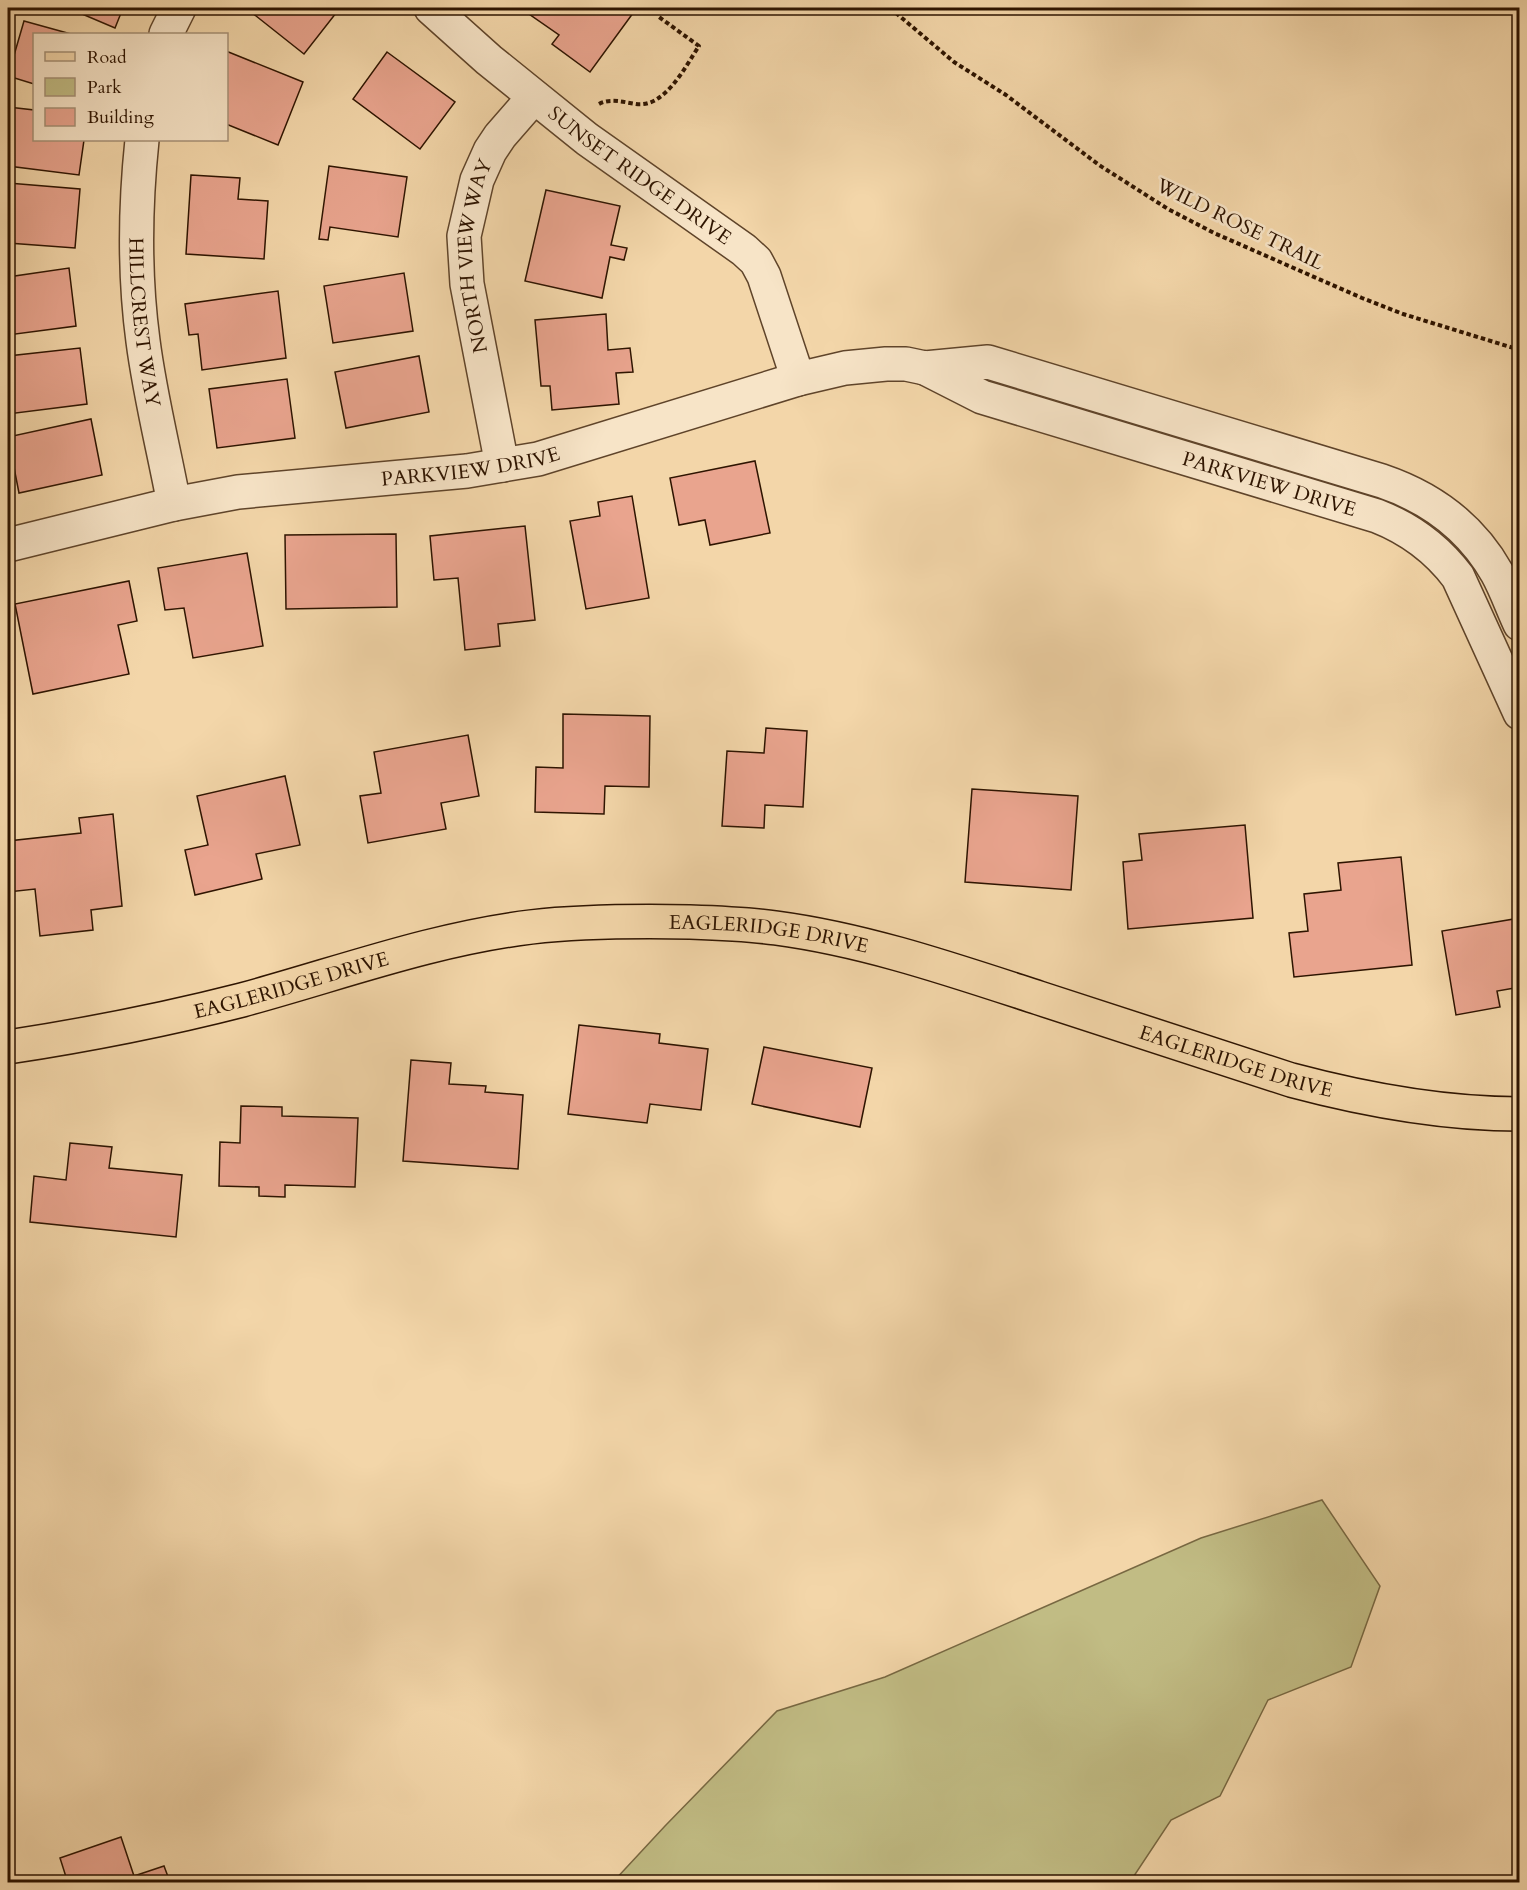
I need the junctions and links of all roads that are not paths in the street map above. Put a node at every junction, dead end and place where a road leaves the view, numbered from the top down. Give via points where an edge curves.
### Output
1 (179, 8) edge
2 (431, 8) edge
3 (166, 33) edge
4 (534, 97) junction
5 (142, 141) edge
6 (925, 368) junction
7 (798, 379) junction
8 (502, 465) junction
9 (174, 504) junction
10 (8, 545) edge
11 (1520, 624) edge
12 (1520, 713) edge
13 (8, 1047) edge
14 (1520, 1114) edge

1 - 3 street
2 - 4 street, SUNSET RIDGE DRIVE
4 - 7 street, SUNSET RIDGE DRIVE via 756,261
4 - 8 street, NORTH VIEW WAY via 500,136 486,159 464,236 467,284
5 - 9 street, HILLCREST WAY via 136,237 138,291 143,343
6 - 7 street, PARKVIEW DRIVE via 906,364 866,365
6 - 11 street, PARKVIEW DRIVE via 988,362 1403,488 1444,511 1483,550
6 - 12 street, PARKVIEW DRIVE via 981,397 1377,516 1414,534 1447,562 1458,578
7 - 8 street, PARKVIEW DRIVE via 571,450
8 - 9 street, PARKVIEW DRIVE via 238,492
9 - 10 street, PARKVIEW DRIVE
13 - 14 main road, EAGLERIDGE DRIVE via 164,1019 478,936 579,923 726,923 776,927 897,952 1340,1094 1443,1111

